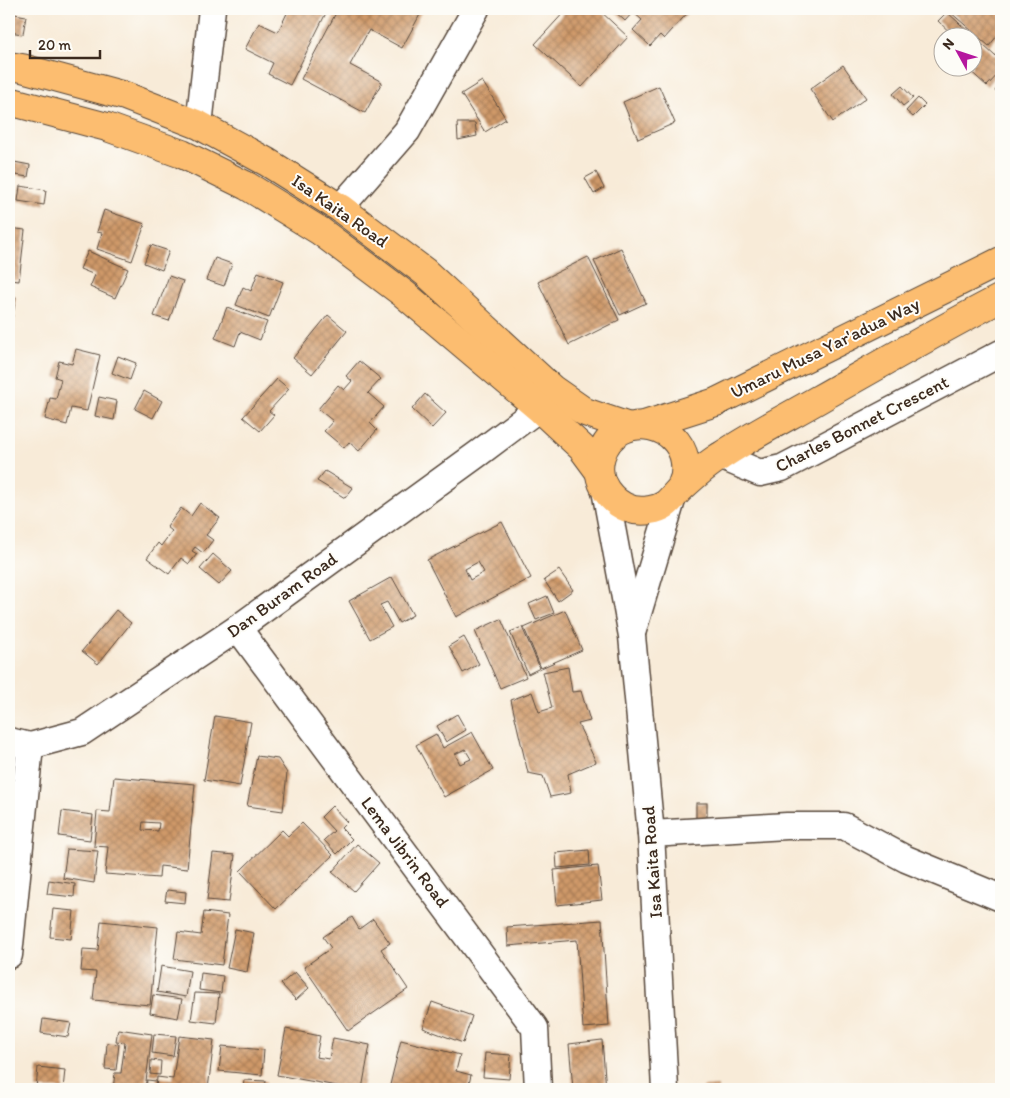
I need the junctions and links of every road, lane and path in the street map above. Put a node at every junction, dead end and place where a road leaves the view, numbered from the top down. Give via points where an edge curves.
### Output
1 (212, 9) edge
2 (476, 9) edge
3 (9, 66) edge
4 (9, 101) edge
5 (199, 125) junction
6 (340, 208) junction
7 (1001, 261) edge
8 (1001, 298) edge
9 (1001, 354) edge
10 (539, 408) junction
11 (636, 426) junction
12 (720, 456) junction
13 (602, 480) junction
14 (676, 494) junction
15 (238, 628) junction
16 (632, 636) junction
17 (19, 744) edge
18 (651, 834) junction
19 (1001, 898) edge
20 (9, 955) edge
21 (538, 1089) edge
22 (664, 1089) edge

1 - 5 street
2 - 6 street via 408,131
3 - 5 main road, Isa Kaita Road via 125,96
4 - 10 main road, Isa Kaita Road via 116,130 182,154 247,186 320,231 404,294
5 - 6 main road, Isa Kaita Road via 267,162
6 - 11 main road, Isa Kaita Road via 425,272 552,388 585,412
7 - 11 main road, Umaru Musa Yar'adua Way via 716,402
8 - 12 main road, Umaru Musa Yar'adua Way
9 - 12 street, Charles Bonnet Crescent via 782,468 760,473
10 - 13 main road, Isa Kaita Road via 582,448
10 - 15 street, Dan Buram Road
11 - 13 main road via 616,434 607,444 601,457
11 - 14 main road via 658,428 680,446 685,474
12 - 14 main road, Umaru Musa Yar'adua Way
13 - 14 main road via 613,500 636,511 661,507
13 - 16 street, Isa Kaita Road
14 - 16 street, Isa Kaita Road
15 - 17 street, Dan Buram Road via 82,732
15 - 21 street, Lema Jibrin Road via 535,1028
16 - 18 street, Isa Kaita Road
17 - 20 street
18 - 19 street via 844,826 906,858
18 - 22 street, Isa Kaita Road

